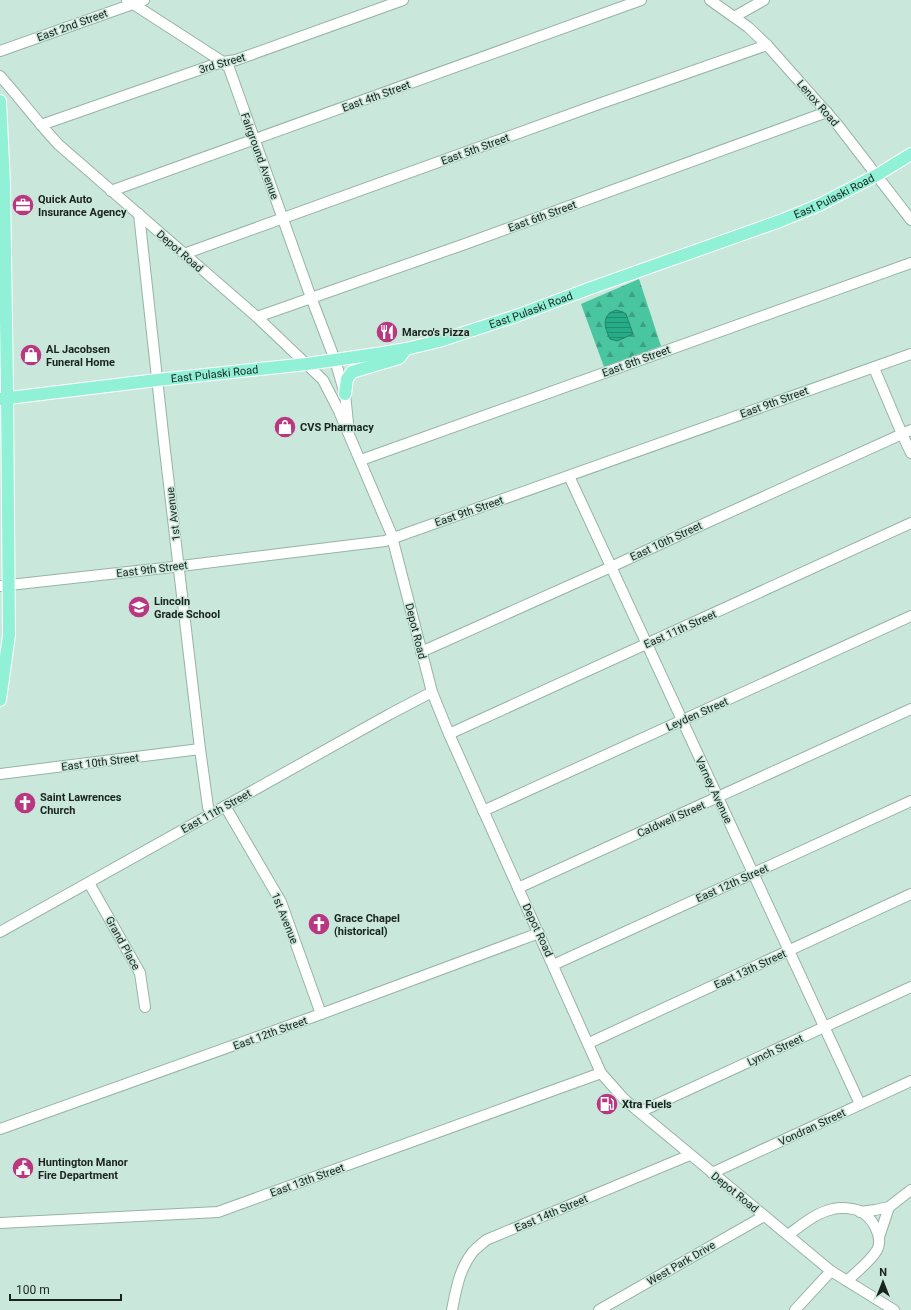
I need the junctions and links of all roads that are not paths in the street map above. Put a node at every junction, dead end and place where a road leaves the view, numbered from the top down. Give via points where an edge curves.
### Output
1 (144, 0) edge
2 (403, 0) edge
3 (641, 0) edge
4 (710, 0) edge
5 (764, 0) edge
6 (130, 2) edge
7 (734, 17) junction
8 (767, 45) junction
9 (0, 51) edge
10 (223, 62) junction
11 (0, 76) edge
12 (0, 101) edge
13 (827, 112) junction
14 (41, 125) junction
15 (254, 140) junction
16 (911, 154) edge
17 (877, 175) junction
18 (111, 191) junction
19 (139, 214) junction
20 (283, 219) junction
21 (911, 220) edge
22 (184, 254) junction
23 (911, 263) edge
24 (3, 277) edge
25 (311, 298) junction
26 (257, 318) junction
27 (406, 349) junction
28 (911, 354) edge
29 (335, 360) junction
30 (307, 364) junction
31 (874, 368) junction
32 (157, 380) junction
33 (345, 394) junction
34 (4, 399) edge
35 (348, 432) junction
36 (906, 432) edge
37 (911, 453) edge
38 (361, 460) junction
39 (569, 476) junction
40 (911, 523) edge
41 (392, 538) junction
42 (179, 566) junction
43 (611, 567) junction
44 (4, 586) edge
45 (911, 616) edge
46 (646, 644) junction
47 (421, 652) junction
48 (432, 692) junction
49 (0, 700) edge
50 (911, 709) edge
51 (682, 721) junction
52 (449, 734) junction
53 (200, 750) junction
54 (0, 774) edge
55 (718, 798) junction
56 (911, 801) edge
57 (225, 806) junction
58 (483, 811) junction
59 (211, 813) junction
60 (753, 874) junction
61 (89, 883) junction
62 (518, 888) junction
63 (911, 894) edge
64 (0, 932) edge
65 (539, 933) junction
66 (788, 951) junction
67 (553, 965) junction
68 (911, 987) edge
69 (145, 1007) dead end
70 (321, 1014) junction
71 (824, 1027) junction
72 (589, 1043) junction
73 (602, 1072) junction
74 (911, 1081) edge
75 (860, 1104) junction
76 (640, 1112) junction
77 (0, 1129) edge
78 (690, 1155) junction
79 (712, 1173) junction
80 (911, 1190) edge
81 (889, 1207) junction
82 (860, 1212) junction
83 (764, 1216) junction
84 (0, 1223) edge
85 (788, 1235) junction
86 (879, 1237) junction
87 (831, 1271) junction
88 (847, 1281) junction
89 (452, 1310) edge
90 (599, 1310) edge
91 (795, 1310) edge
92 (894, 1310) edge

1 - 6 street, East 2nd Street
2 - 10 street, 3rd Street via 236,60
3 - 15 street, East 4th Street
4 - 7 street, Lenox Road
5 - 7 street
6 - 9 street, East 2nd Street
6 - 10 street, Fairground Avenue
7 - 8 street, Lenox Road
8 - 13 street, Lenox Road
8 - 20 street, East 5th Street
10 - 14 street, 3rd Street
10 - 15 street, Fairground Avenue via 229,68
11 - 14 street, Depot Road
12 - 24 main road via 4,183
13 - 17 street, Lenox Road
13 - 25 street, East 6th Street
14 - 18 street, Depot Road via 59,145
15 - 18 street, East 4th Street
15 - 20 street, Fairground Avenue
16 - 17 main road, East Pulaski Road
17 - 21 street, Lenox Road
17 - 27 main road, East Pulaski Road via 819,205 780,221 478,329
18 - 19 street, Depot Road
19 - 22 street, Depot Road
19 - 32 street, 1st Avenue
20 - 22 street, East 5th Street
20 - 25 street, Fairground Avenue
22 - 26 street, Depot Road
23 - 38 street, East 8th Street
24 - 34 main road
25 - 26 street, East 6th Street
25 - 29 street, Fairground Avenue
26 - 30 street, Depot Road
27 - 29 main road, East Pulaski Road
27 - 33 main road via 399,358 352,372 347,380
28 - 31 street, East 9th Street
29 - 30 main road, East Pulaski Road
29 - 33 street, Depot Road
30 - 32 main road, East Pulaski Road
30 - 35 street, Depot Road via 323,380
31 - 36 street
31 - 39 street, East 9th Street
32 - 34 main road, East Pulaski Road
32 - 42 street, 1st Avenue
33 - 35 street, Depot Road
34 - 44 main road
35 - 38 street, Depot Road
36 - 37 street
36 - 43 street, East 10th Street
38 - 41 street, Depot Road
39 - 41 street, East 9th Street
39 - 43 street, Varney Avenue
40 - 46 street, East 11th Street
41 - 42 street, East 9th Street via 378,542
41 - 47 street, Depot Road
42 - 44 street, East 9th Street
42 - 53 street, 1st Avenue
43 - 46 street, Varney Avenue
43 - 47 street, East 10th Street
44 - 49 main road via 8,635
45 - 51 street, Leyden Street
46 - 51 street, Varney Avenue
46 - 52 street, East 11th Street
47 - 48 street, Depot Road
48 - 52 street, Depot Road
48 - 57 street, East 11th Street
50 - 55 street, Caldwell Street
51 - 55 street, Varney Avenue
51 - 58 street, Leyden Street
52 - 58 street, Depot Road
53 - 54 street, East 10th Street
53 - 59 street, 1st Avenue
55 - 60 street, Varney Avenue
55 - 62 street, Caldwell Street
56 - 60 street, East 12th Street
57 - 59 street, East 11th Street
57 - 70 street, 1st Avenue via 281,902
58 - 62 street, Depot Road
59 - 61 street, East 11th Street
60 - 66 street, Varney Avenue
60 - 67 street, East 12th Street
61 - 64 street, East 11th Street
61 - 69 street, Grand Place via 140,973
62 - 65 street, Depot Road
63 - 66 street, East 13th Street
65 - 67 street, Depot Road
65 - 70 street, East 12th Street
66 - 71 street, Varney Avenue
66 - 72 street, East 13th Street
67 - 72 street, Depot Road
68 - 71 street, Lynch Street
70 - 77 street, East 12th Street
71 - 75 street, Varney Avenue
71 - 76 street, Lynch Street
72 - 73 street, Depot Road
73 - 76 street, Depot Road via 623,1098
73 - 84 street, East 13th Street via 218,1212
74 - 75 street, Vondran Street
75 - 79 street, Vondran Street
76 - 78 street, Depot Road
78 - 79 street, Depot Road
78 - 89 street, East 14th Street via 486,1240 473,1252 458,1279
79 - 83 street, Depot Road
80 - 81 street
81 - 82 street
81 - 86 street
82 - 85 street via 835,1208 819,1213
82 - 86 street via 877,1230
83 - 85 street, Depot Road
83 - 90 street, West Park Drive
85 - 87 street, Depot Road
86 - 88 street via 877,1249
87 - 88 street, Depot Road
87 - 91 street
88 - 92 street, Depot Road

